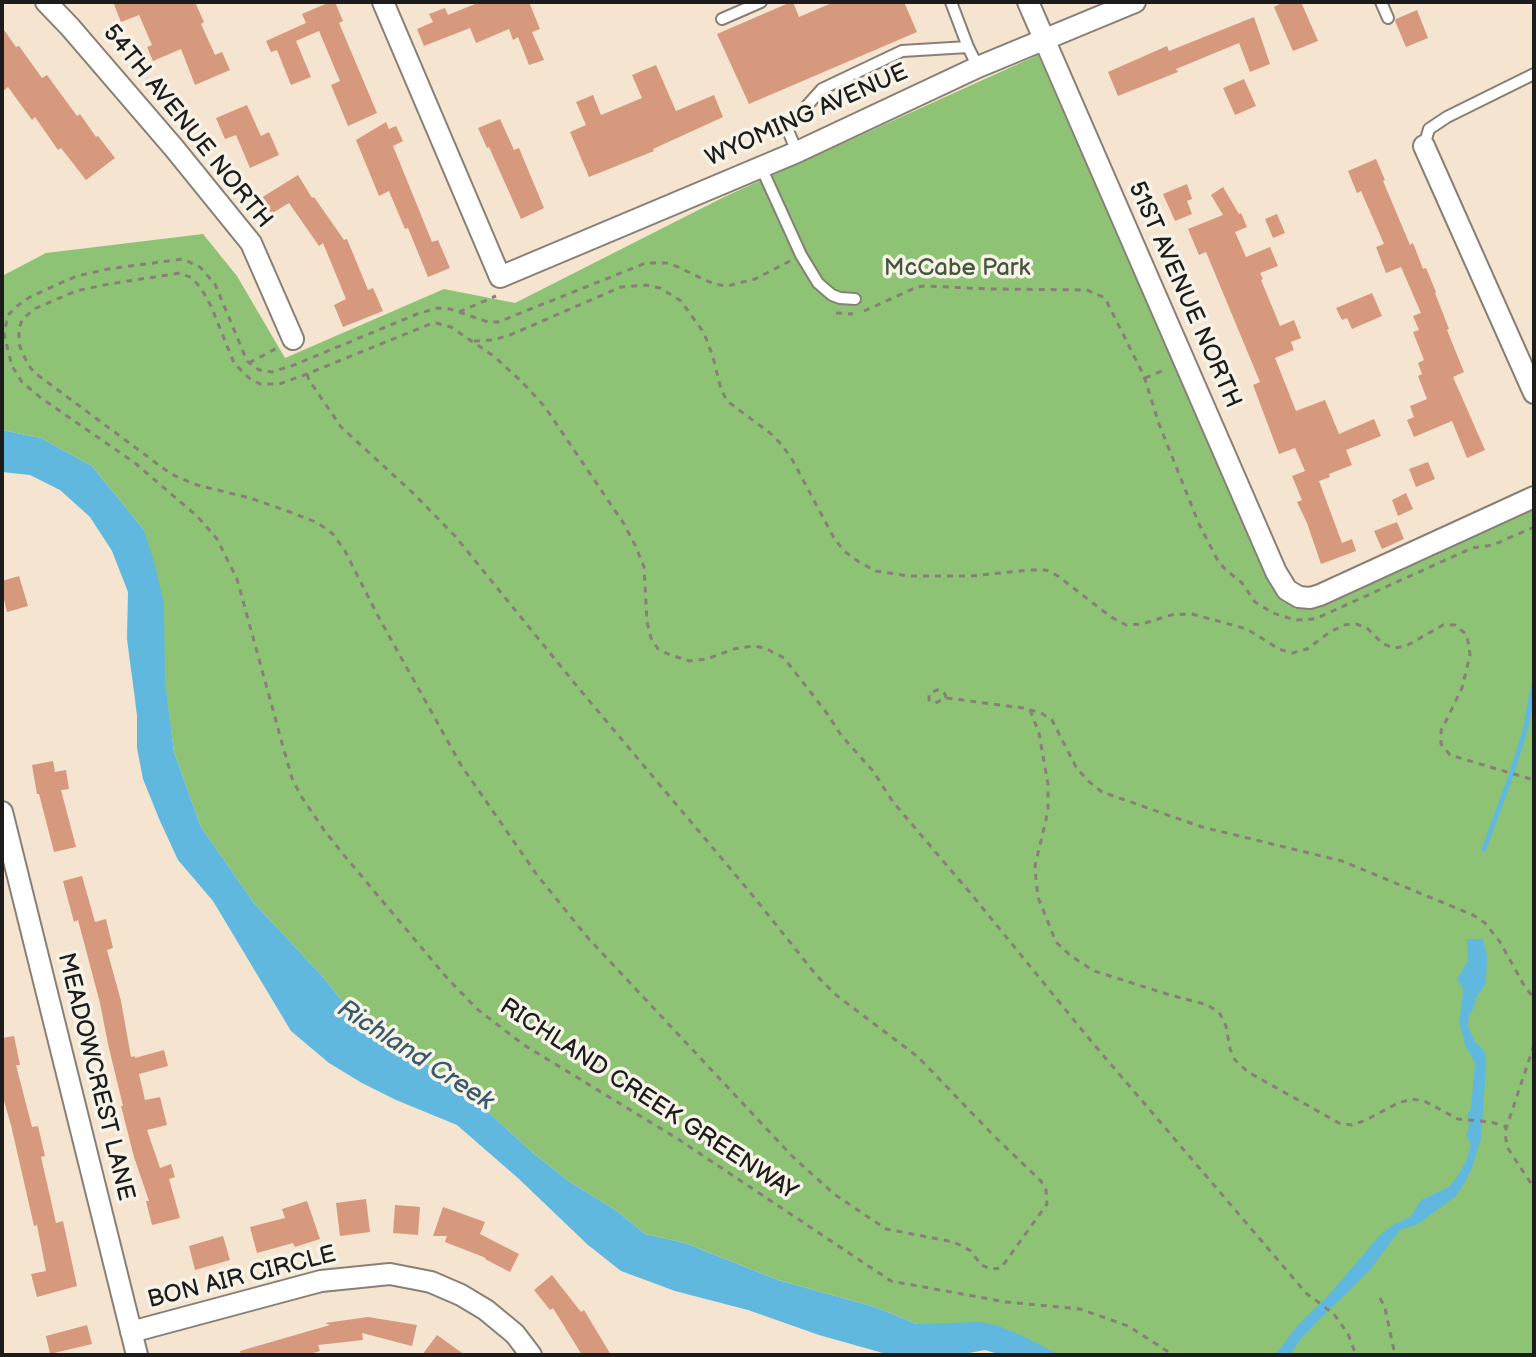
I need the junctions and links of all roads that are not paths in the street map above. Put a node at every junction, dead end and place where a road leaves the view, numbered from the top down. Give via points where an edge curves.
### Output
1 (46, 2) edge
2 (383, 2) edge
3 (761, 2) edge
4 (951, 2) edge
5 (1028, 2) edge
6 (1135, 2) edge
7 (1381, 2) edge
8 (1388, 18) dead end
9 (722, 19) dead end
10 (1045, 41) junction
11 (968, 47) junction
12 (978, 67) junction
13 (1534, 74) edge
14 (1424, 146) joint
15 (797, 152) junction
16 (761, 167) junction
17 (855, 299) dead end
18 (293, 339) road end
19 (1534, 393) edge
20 (1534, 497) edge
21 (2, 812) edge
22 (131, 1332) junction
23 (137, 1355) edge
24 (531, 1355) edge

1 - 18 street, 54TH AVENUE NORTH via 251,243
2 - 16 street, WYOMING AVENUE via 500,277
3 - 9 lane
4 - 11 lane
5 - 10 street, 51ST AVENUE NORTH
6 - 10 street, WYOMING AVENUE
7 - 8 lane
10 - 12 street, WYOMING AVENUE
10 - 20 street, 51ST AVENUE NORTH via 1281,583 1290,593 1310,598 1328,592
11 - 12 lane
11 - 15 lane via 902,51 822,89 787,128
12 - 15 street, WYOMING AVENUE
13 - 14 lane via 1447,117 1429,129
14 - 19 street
15 - 16 street, WYOMING AVENUE
16 - 17 lane via 818,283 832,295
21 - 22 street, MEADOWCREST LANE
22 - 23 street, MEADOWCREST LANE
22 - 24 street, BON AIR CIRCLE via 321,1281 390,1274 461,1295 515,1334

